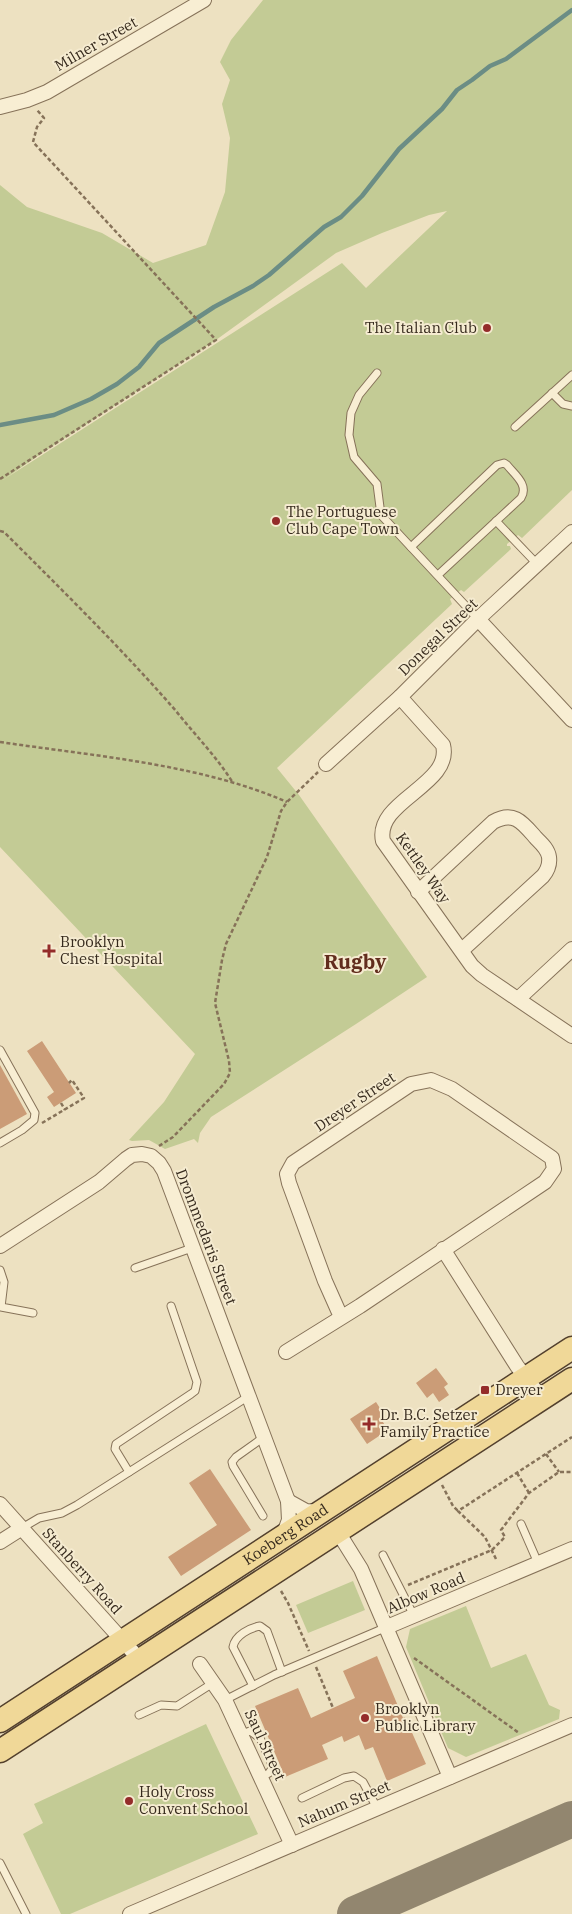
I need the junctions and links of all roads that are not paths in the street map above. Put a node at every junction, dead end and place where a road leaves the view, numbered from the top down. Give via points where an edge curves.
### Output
1 (204, 0) edge
2 (0, 107) edge
3 (377, 373) dead end
4 (572, 375) edge
5 (552, 394) junction
6 (572, 406) edge
7 (515, 427) dead end
8 (496, 521) junction
9 (572, 532) edge
10 (411, 547) junction
11 (538, 565) junction
12 (438, 575) junction
13 (478, 619) junction
14 (400, 697) junction
15 (572, 720) edge
16 (326, 764) road end
17 (418, 892) junction
18 (572, 949) edge
19 (462, 950) junction
20 (518, 999) junction
21 (572, 1036) edge
22 (0, 1050) edge
23 (0, 1143) edge
24 (0, 1246) edge
25 (192, 1248) junction
26 (443, 1249) junction
27 (135, 1268) dead end
28 (0, 1270) edge
29 (0, 1306) edge
30 (171, 1306) dead end
31 (33, 1313) dead end
32 (341, 1317) junction
33 (572, 1348) edge
34 (286, 1352) dead end
35 (527, 1378) junction
36 (572, 1379) edge
37 (249, 1396) junction
38 (542, 1399) junction
39 (264, 1437) junction
40 (129, 1472) junction
41 (288, 1501) junction
42 (0, 1504) edge
43 (323, 1512) junction
44 (263, 1516) dead end
45 (521, 1524) dead end
46 (22, 1528) junction
47 (338, 1532) junction
48 (282, 1538) junction
49 (0, 1542) edge
50 (572, 1548) edge
51 (383, 1555) dead end
52 (538, 1563) junction
53 (414, 1616) junction
54 (387, 1627) junction
55 (124, 1642) junction
56 (140, 1660) junction
57 (200, 1664) dead end
58 (282, 1672) junction
59 (213, 1682) junction
60 (253, 1686) junction
61 (225, 1700) junction
62 (139, 1715) dead end
63 (0, 1721) edge
64 (572, 1725) edge
65 (0, 1751) edge
66 (450, 1777) junction
67 (302, 1798) dead end
68 (377, 1808) junction
69 (292, 1844) junction
70 (0, 1864) edge
71 (26, 1914) edge
72 (130, 1914) edge

1 - 2 street, Milner Street via 46,92
3 - 10 lane via 354,404 349,424 350,446 354,457 377,484 381,515
4 - 5 lane
5 - 6 lane via 563,404
5 - 7 lane
8 - 10 lane via 521,498 525,489 504,463 497,465
8 - 11 lane
8 - 12 lane
9 - 11 street, Donegal Street
10 - 12 lane
11 - 13 street, Donegal Street
12 - 13 lane
13 - 14 street, Donegal Street
13 - 15 street
14 - 16 street, Donegal Street
14 - 17 street, Kettley Way via 429,727 445,750 438,770 388,817 382,828 383,842
17 - 19 street, Kettley Way
17 - 19 street via 501,817 522,822 544,846 550,860 543,876
18 - 20 street
19 - 20 street, Kettley Way via 482,976
20 - 21 street, Kettley Way
22 - 23 lane via 34,1114 34,1120
24 - 25 street, Drommedaris Street via 137,1154 156,1159 164,1171
25 - 27 lane
25 - 37 street, Drommedaris Street
26 - 32 street, Dreyer Street
26 - 32 street, Dreyer Street via 545,1182 553,1174 554,1165 548,1154 452,1089 431,1080 411,1084 293,1163 287,1174 304,1227
26 - 35 street
28 - 29 lane via 4,1282
29 - 31 lane
30 - 40 lane via 197,1387 116,1444 115,1449
32 - 34 street, Dreyer Street
33 - 35 main road, Koeberg Road
35 - 38 street
35 - 43 main road, Koeberg Road
36 - 38 main road, Koeberg Road
37 - 39 street, Drommedaris Street
37 - 40 lane
38 - 47 main road, Koeberg Road
39 - 41 street, Drommedaris Street
39 - 44 lane via 232,1462
40 - 46 lane via 62,1513 39,1518
41 - 43 street via 306,1511
41 - 48 street, Drommedaris Street via 288,1520
42 - 46 street, Stanberry Road
43 - 48 main road, Koeberg Road
45 - 52 lane
46 - 49 street
46 - 55 street, Stanberry Road
47 - 54 street via 361,1569
47 - 56 main road, Koeberg Road
48 - 55 main road, Koeberg Road
50 - 52 street, Albow Road
51 - 53 lane
52 - 53 street, Albow Road
53 - 54 street, Albow Road
54 - 58 lane
54 - 66 street, Albow Road
55 - 56 street, Stanberry Road
55 - 63 main road, Koeberg Road
56 - 65 main road, Koeberg Road
57 - 59 street, Saul Street
58 - 60 lane
58 - 60 lane via 266,1631 256,1627 236,1638 233,1647
59 - 61 street, Saul Street
59 - 62 lane via 177,1706 160,1705
60 - 61 lane
61 - 69 street, Saul Street
64 - 66 street, Nahum Street
66 - 68 street, Nahum Street
67 - 68 lane via 354,1776 363,1782
68 - 69 street, Nahum Street
69 - 72 street, Nahum Street
70 - 71 lane

